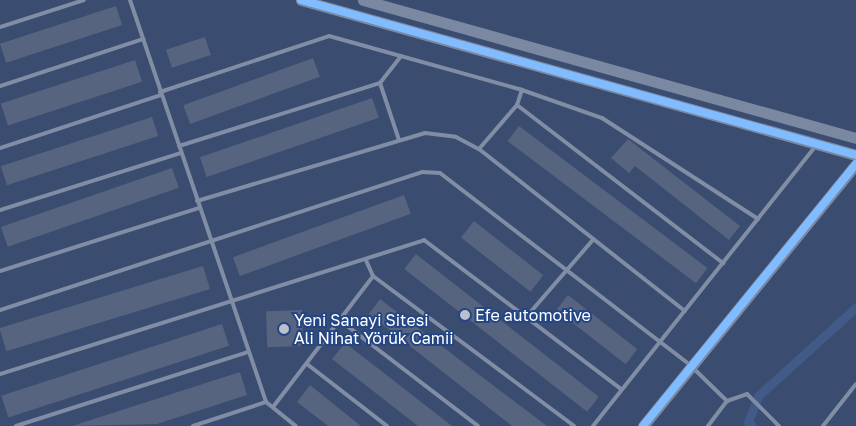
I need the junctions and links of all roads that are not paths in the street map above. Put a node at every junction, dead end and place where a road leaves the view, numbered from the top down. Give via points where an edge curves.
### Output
1 (84, 0) edge
2 (130, 0) edge
3 (302, 0) edge
4 (363, 0) edge
5 (0, 27) edge
6 (143, 39) junction
7 (400, 56) junction
8 (380, 84) junction
9 (0, 86) edge
10 (522, 90) junction
11 (160, 94) junction
12 (517, 105) junction
13 (856, 138) edge
14 (400, 140) junction
15 (818, 144) junction
16 (179, 146) junction
17 (0, 148) edge
18 (479, 149) junction
19 (181, 153) junction
20 (856, 155) edge
21 (856, 164) edge
22 (197, 201) junction
23 (199, 208) junction
24 (0, 210) edge
25 (758, 219) junction
26 (210, 240) junction
27 (592, 240) junction
28 (366, 260) junction
29 (723, 263) junction
30 (567, 270) junction
31 (0, 271) edge
32 (372, 276) junction
33 (231, 303) junction
34 (0, 310) edge
35 (685, 311) junction
36 (527, 316) junction
37 (342, 322) junction
38 (660, 342) junction
39 (248, 352) junction
40 (307, 364) junction
41 (690, 365) junction
42 (0, 374) edge
43 (856, 384) edge
44 (622, 390) junction
45 (266, 402) junction
46 (727, 402) junction
47 (272, 407) junction
48 (16, 426) edge
49 (194, 426) edge
50 (296, 426) edge
51 (387, 426) edge
52 (478, 426) edge
53 (574, 426) edge
54 (593, 426) edge
55 (643, 426) edge
56 (708, 426) edge
57 (779, 426) edge
58 (823, 426) edge

1 - 5 lane
2 - 6 lane
3 - 15 street
4 - 13 street
6 - 9 lane
6 - 11 lane
7 - 8 lane
7 - 10 lane
7 - 11 lane via 329,36
8 - 14 lane
8 - 16 lane
10 - 12 lane
10 - 25 lane via 602,118
11 - 16 lane
11 - 17 lane
12 - 18 lane
12 - 29 lane
14 - 18 lane via 425,132 456,137
14 - 22 lane
15 - 20 street
15 - 25 lane
16 - 19 lane
18 - 27 lane
19 - 22 lane
19 - 24 lane
21 - 41 street
22 - 23 lane
23 - 26 lane
23 - 31 lane
25 - 29 lane
26 - 30 lane via 422,172 440,173
26 - 33 lane
26 - 34 lane
27 - 30 lane
27 - 35 lane
28 - 32 lane
28 - 33 lane
28 - 36 lane via 424,240
29 - 35 lane
30 - 36 lane
30 - 38 lane
32 - 37 lane
32 - 53 lane
33 - 39 lane
33 - 42 lane
35 - 38 lane
36 - 44 lane
37 - 40 lane
37 - 52 lane
38 - 41 lane
38 - 44 lane
39 - 45 lane
39 - 48 lane
40 - 47 lane
40 - 51 lane
41 - 46 lane
41 - 55 street
43 - 58 lane
44 - 54 lane
45 - 47 lane
45 - 49 lane
46 - 56 lane
46 - 57 lane via 747,394
47 - 50 lane

